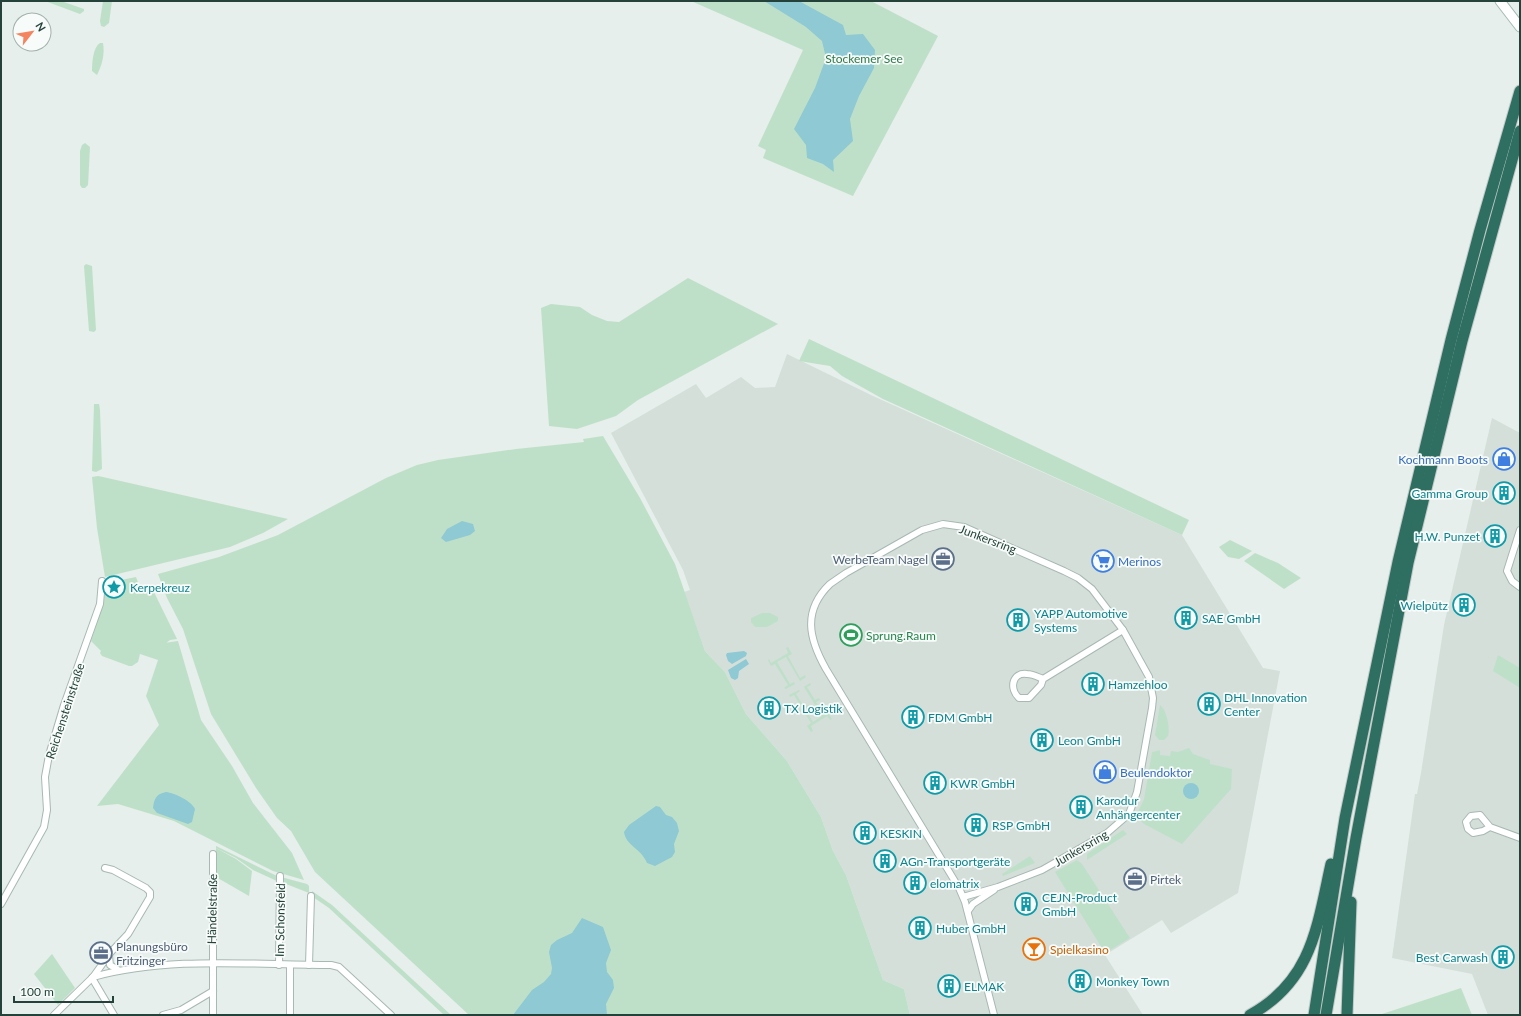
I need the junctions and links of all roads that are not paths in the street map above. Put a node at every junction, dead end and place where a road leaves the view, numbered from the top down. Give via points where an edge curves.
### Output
1 (1500, 1) edge
2 (1519, 26) edge
3 (1520, 91) edge
4 (1520, 131) edge
5 (1520, 530) edge
6 (102, 581) dead end
7 (1520, 587) edge
8 (1123, 630) junction
9 (1043, 679) junction
10 (1345, 818) junction
11 (1490, 827) dead end
12 (1356, 838) junction
13 (1520, 838) edge
14 (213, 854) dead end
15 (105, 868) dead end
16 (280, 876) dead end
17 (998, 887) junction
18 (311, 896) dead end
19 (963, 897) junction
20 (1, 904) edge
21 (968, 911) junction
22 (109, 956) junction
23 (213, 963) junction
24 (279, 965) junction
25 (290, 965) junction
26 (309, 965) junction
27 (118, 970) junction
28 (93, 978) junction
29 (213, 991) junction
30 (172, 1013) edge
31 (54, 1015) edge
32 (114, 1015) edge
33 (163, 1015) edge
34 (213, 1015) edge
35 (290, 1015) edge
36 (391, 1015) edge
37 (994, 1015) edge
38 (1250, 1015) edge
39 (1314, 1015) edge
40 (1326, 1015) edge
41 (1347, 1015) edge

1 - 2 main road
3 - 10 highway via 1450,340 1398,562
4 - 12 highway via 1462,341 1408,563
5 - 7 street via 1508,571 1510,578
6 - 20 street, Reichensteinstraße via 100,604 49,755 45,777 47,810 44,828
8 - 9 street
8 - 17 street, Junkersring via 1146,670 1153,698 1133,806 1116,827 1088,846 1042,870
8 - 19 street, Junkersring via 1092,589 1078,578 964,527 943,524 922,530 840,576 820,594 810,623 819,657
9 - 9 street via 1028,674 1019,676 1014,680 1014,694 1019,698 1029,698 1042,685
10 - 38 highway via 1331,862 1318,924 1306,960 1288,986
10 - 39 highway
11 - 13 street
12 - 40 highway
12 - 41 highway
14 - 23 street, Händelstraße
15 - 22 street via 114,870 146,888 150,895 133,926
16 - 24 street, Im Schonsfeld
17 - 19 street, Junkersring
17 - 21 street, Junkersring via 973,904
18 - 26 street
19 - 21 street, Junkersring
21 - 37 street, Junkersring
22 - 27 street via 110,966
22 - 28 street
23 - 24 street, Im Schonsfeld
23 - 27 street
23 - 29 street, Händelstraße
24 - 25 street, Im Schonsfeld
25 - 26 street, Im Schonsfeld
25 - 35 street
26 - 36 street, Im Schonsfeld via 331,965 339,968
27 - 28 street
28 - 31 street
28 - 32 street
29 - 30 street
29 - 34 street, Händelstraße
30 - 33 street

